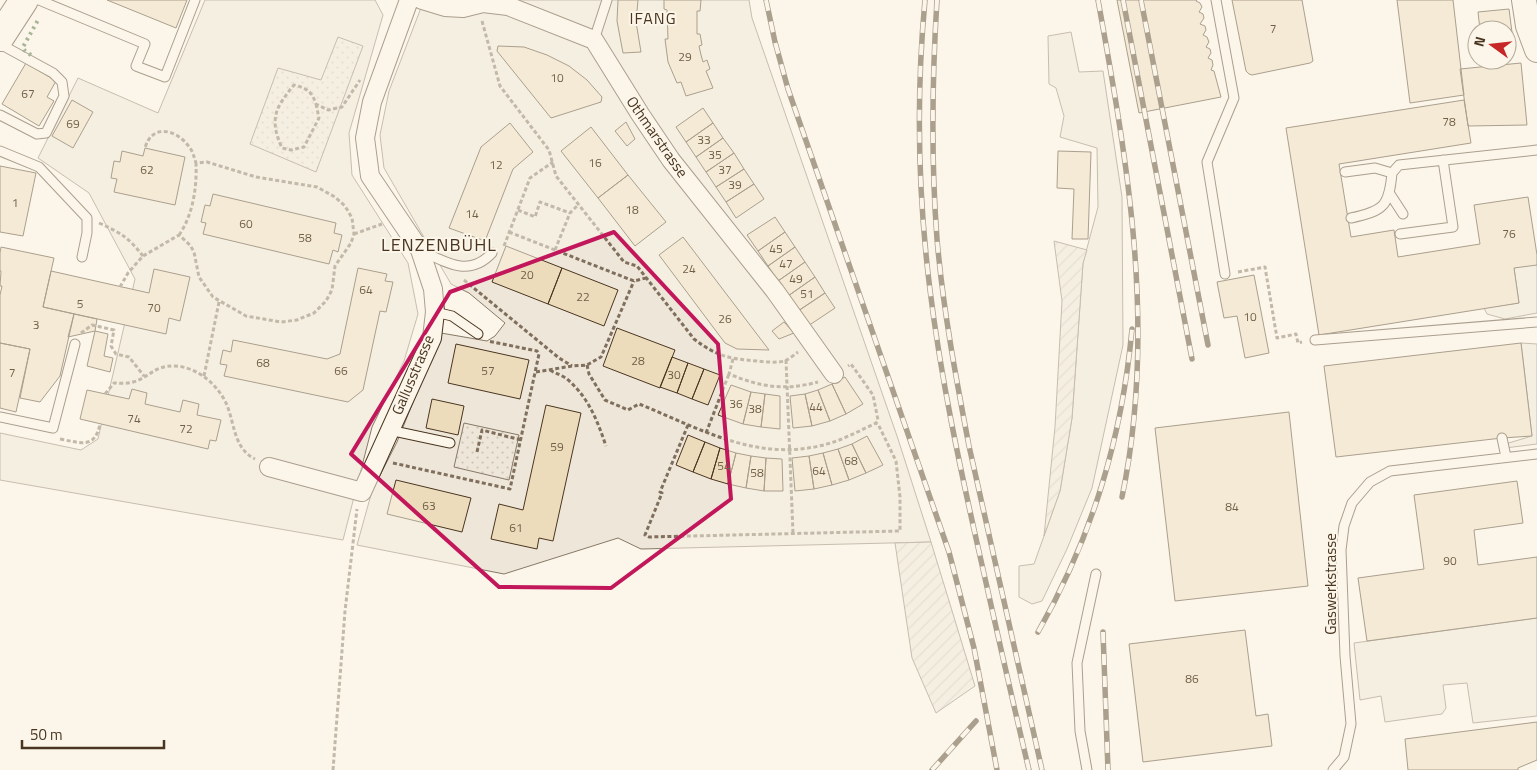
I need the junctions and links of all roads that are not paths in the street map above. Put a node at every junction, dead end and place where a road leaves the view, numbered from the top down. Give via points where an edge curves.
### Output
1 (24, 0) edge
2 (39, 0) edge
3 (195, 0) edge
4 (409, 0) edge
5 (422, 0) edge
6 (607, 0) edge
7 (1216, 0) edge
8 (1524, 0) edge
9 (0, 37) edge
10 (594, 40) junction
11 (0, 44) edge
12 (1537, 50) edge
13 (0, 115) edge
14 (1537, 150) edge
15 (0, 151) edge
16 (1443, 160) junction
17 (1345, 172) dead end
18 (1392, 173) junction
19 (1390, 194) junction
20 (1404, 214) dead end
21 (1351, 218) dead end
22 (1400, 234) dead end
23 (420, 250) junction
24 (492, 253) dead end
25 (82, 257) dead end
26 (1225, 274) road end
27 (435, 312) junction
28 (1537, 322) edge
29 (478, 334) road end
30 (1315, 340) road end
31 (75, 344) road end
32 (834, 374) road end
33 (0, 418) edge
34 (389, 430) junction
35 (1502, 438) dead end
36 (450, 443) dead end
37 (1537, 454) edge
38 (1506, 458) junction
39 (269, 467) road end
40 (1096, 574) dead end
41 (1088, 770) edge
42 (1333, 770) edge

1 - 9 main road
2 - 3 lane via 145,44 136,66 165,77
4 - 23 street, Gallusstrasse via 372,102 365,138 370,176
5 - 10 street via 445,7 508,6
6 - 10 lane
7 - 26 lane via 1234,98 1207,162
8 - 12 street via 1528,26
10 - 32 street, Othmarstrasse via 671,160 775,290
11 - 13 lane via 53,73 62,82 64,96 46,133 37,134
14 - 16 lane
15 - 25 lane via 38,167 87,218
16 - 18 lane via 1399,165
16 - 22 lane via 1453,227
17 - 18 lane via 1375,168
18 - 19 lane
19 - 20 lane
19 - 21 lane via 1373,214
23 - 24 lane via 461,267 477,265
23 - 27 street, Gallusstrasse
27 - 29 lane via 452,316
27 - 34 street, Gallusstrasse via 432,338
28 - 30 lane
31 - 33 lane via 53,428
34 - 36 lane
34 - 39 street, Gallusstrasse via 362,492
35 - 38 lane
37 - 38 lane, Gaswerkstrasse
38 - 42 lane, Gaswerkstrasse via 1390,471 1370,482 1352,503 1344,526 1341,550 1350,724 1344,757
40 - 41 lane via 1077,663 1080,731

